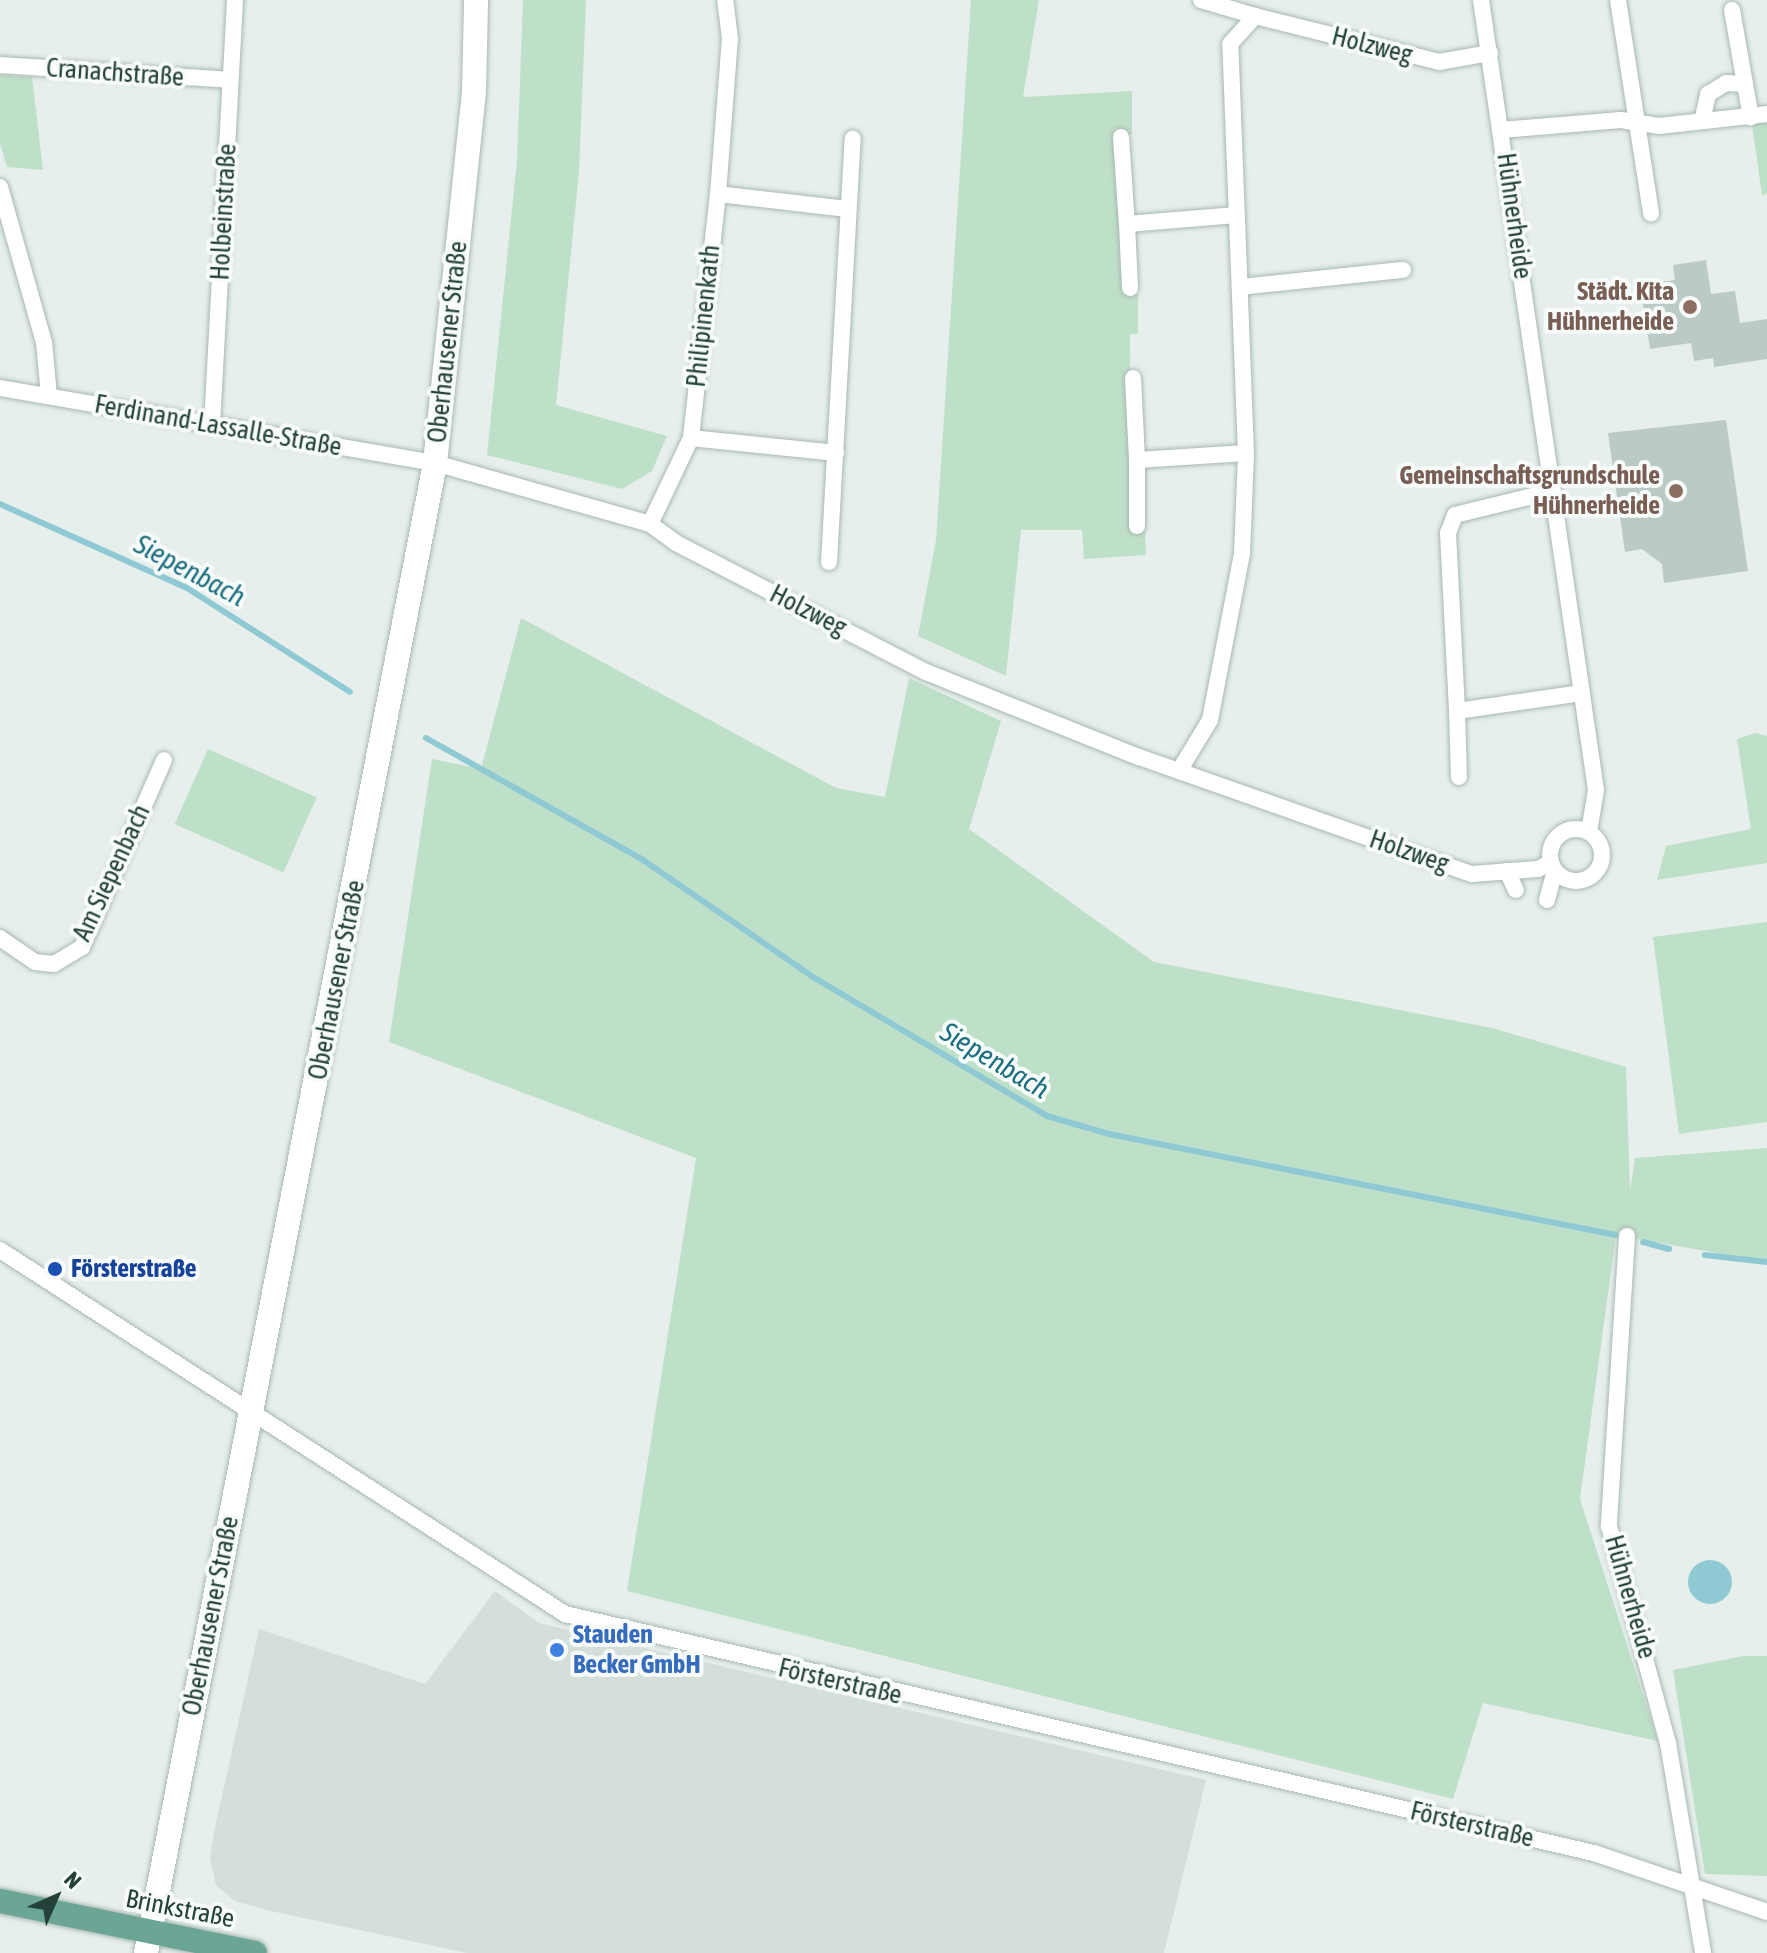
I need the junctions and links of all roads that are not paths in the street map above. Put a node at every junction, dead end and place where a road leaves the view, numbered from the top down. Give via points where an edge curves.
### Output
1 (235, 0) edge
2 (476, 0) edge
3 (725, 0) edge
4 (1201, 0) edge
5 (1481, 0) edge
6 (1618, 0) edge
7 (1732, 10) dead end
8 (1255, 16) junction
9 (1490, 53) junction
10 (0, 65) edge
11 (229, 80) junction
12 (1745, 84) junction
13 (1759, 115) edge
14 (1702, 121) junction
15 (1639, 122) junction
16 (1501, 130) junction
17 (1121, 137) dead end
18 (853, 139) dead end
19 (0, 187) edge
20 (718, 194) junction
21 (848, 209) junction
22 (1651, 213) dead end
23 (1237, 215) junction
24 (1127, 224) junction
25 (1403, 270) dead end
26 (1240, 287) junction
27 (1130, 288) dead end
28 (1133, 378) dead end
29 (0, 388) edge
30 (49, 396) junction
31 (212, 425) junction
32 (691, 438) junction
33 (836, 453) junction
34 (1246, 453) junction
35 (1137, 460) junction
36 (435, 463) junction
37 (1553, 491) junction
38 (650, 524) junction
39 (1137, 526) dead end
40 (829, 562) dead end
41 (1582, 693) junction
42 (1457, 711) junction
43 (164, 760) dead end
44 (1179, 771) junction
45 (1459, 777) dead end
46 (1589, 832) junction
47 (1553, 866) junction
48 (1507, 871) junction
49 (1516, 890) dead end
50 (1547, 900) dead end
51 (0, 938) edge
52 (1627, 1236) dead end
53 (0, 1250) edge
54 (251, 1412) junction
55 (1691, 1883) junction
56 (0, 1901) edge
57 (1767, 1912) edge
58 (148, 1943) edge
59 (255, 1953) edge
60 (1703, 1953) edge

1 - 11 street, Holbeinstraße
2 - 36 main road, Oberhausener Straße via 474,91
3 - 20 street, Philipinenkath via 730,39
4 - 8 street, Holzweg
5 - 9 street, Hühnerheide
6 - 15 street
7 - 12 street, Hühnerheide
8 - 9 street, Holzweg via 1439,62
8 - 23 street via 1230,44
9 - 16 street, Hühnerheide
10 - 11 street, Cranachstraße
11 - 31 street, Holbeinstraße
12 - 13 street, Hühnerheide
12 - 14 street via 1717,86 1704,104
13 - 14 street, Hühnerheide
14 - 15 street, Hühnerheide via 1659,126
15 - 16 street, Hühnerheide
15 - 22 street
16 - 37 street, Hühnerheide
17 - 24 street
18 - 21 street
19 - 30 street via 44,342
20 - 21 street
20 - 32 street, Philipinenkath
21 - 33 street
23 - 24 street
23 - 26 street
24 - 27 street
25 - 26 street
26 - 34 street
28 - 35 street
29 - 30 street, Ferdinand-Lassalle-Straße
30 - 31 street, Ferdinand-Lassalle-Straße
31 - 36 street, Ferdinand-Lassalle-Straße
32 - 33 street
32 - 38 street, Philipinenkath
33 - 40 street
34 - 35 street
34 - 44 street via 1242,554 1210,720
35 - 39 street
36 - 38 street, Holzweg
36 - 54 main road, Oberhausener Straße
37 - 41 street, Hühnerheide
37 - 42 street via 1455,515 1448,533
38 - 44 street, Holzweg via 676,543 926,672
41 - 42 street
41 - 46 street, Hühnerheide via 1596,790
42 - 45 street
43 - 51 street, Am Siepenbach via 82,947 54,964 35,962
44 - 48 street, Holzweg via 1472,874
46 - 47 street via 1560,835
46 - 47 street, Hühnerheide via 1601,848 1595,873 1573,881
47 - 48 street, Holzweg
47 - 50 street
48 - 49 street
52 - 55 street, Hühnerheide via 1609,1526 1655,1689
53 - 54 street, Försterstraße
54 - 55 street, Försterstraße via 565,1614 1594,1853
54 - 58 main road, Oberhausener Straße
55 - 57 street, Försterstraße
55 - 60 street, Hühnerheide
56 - 58 main road, Brinkstraße
58 - 59 main road, Brinkstraße

